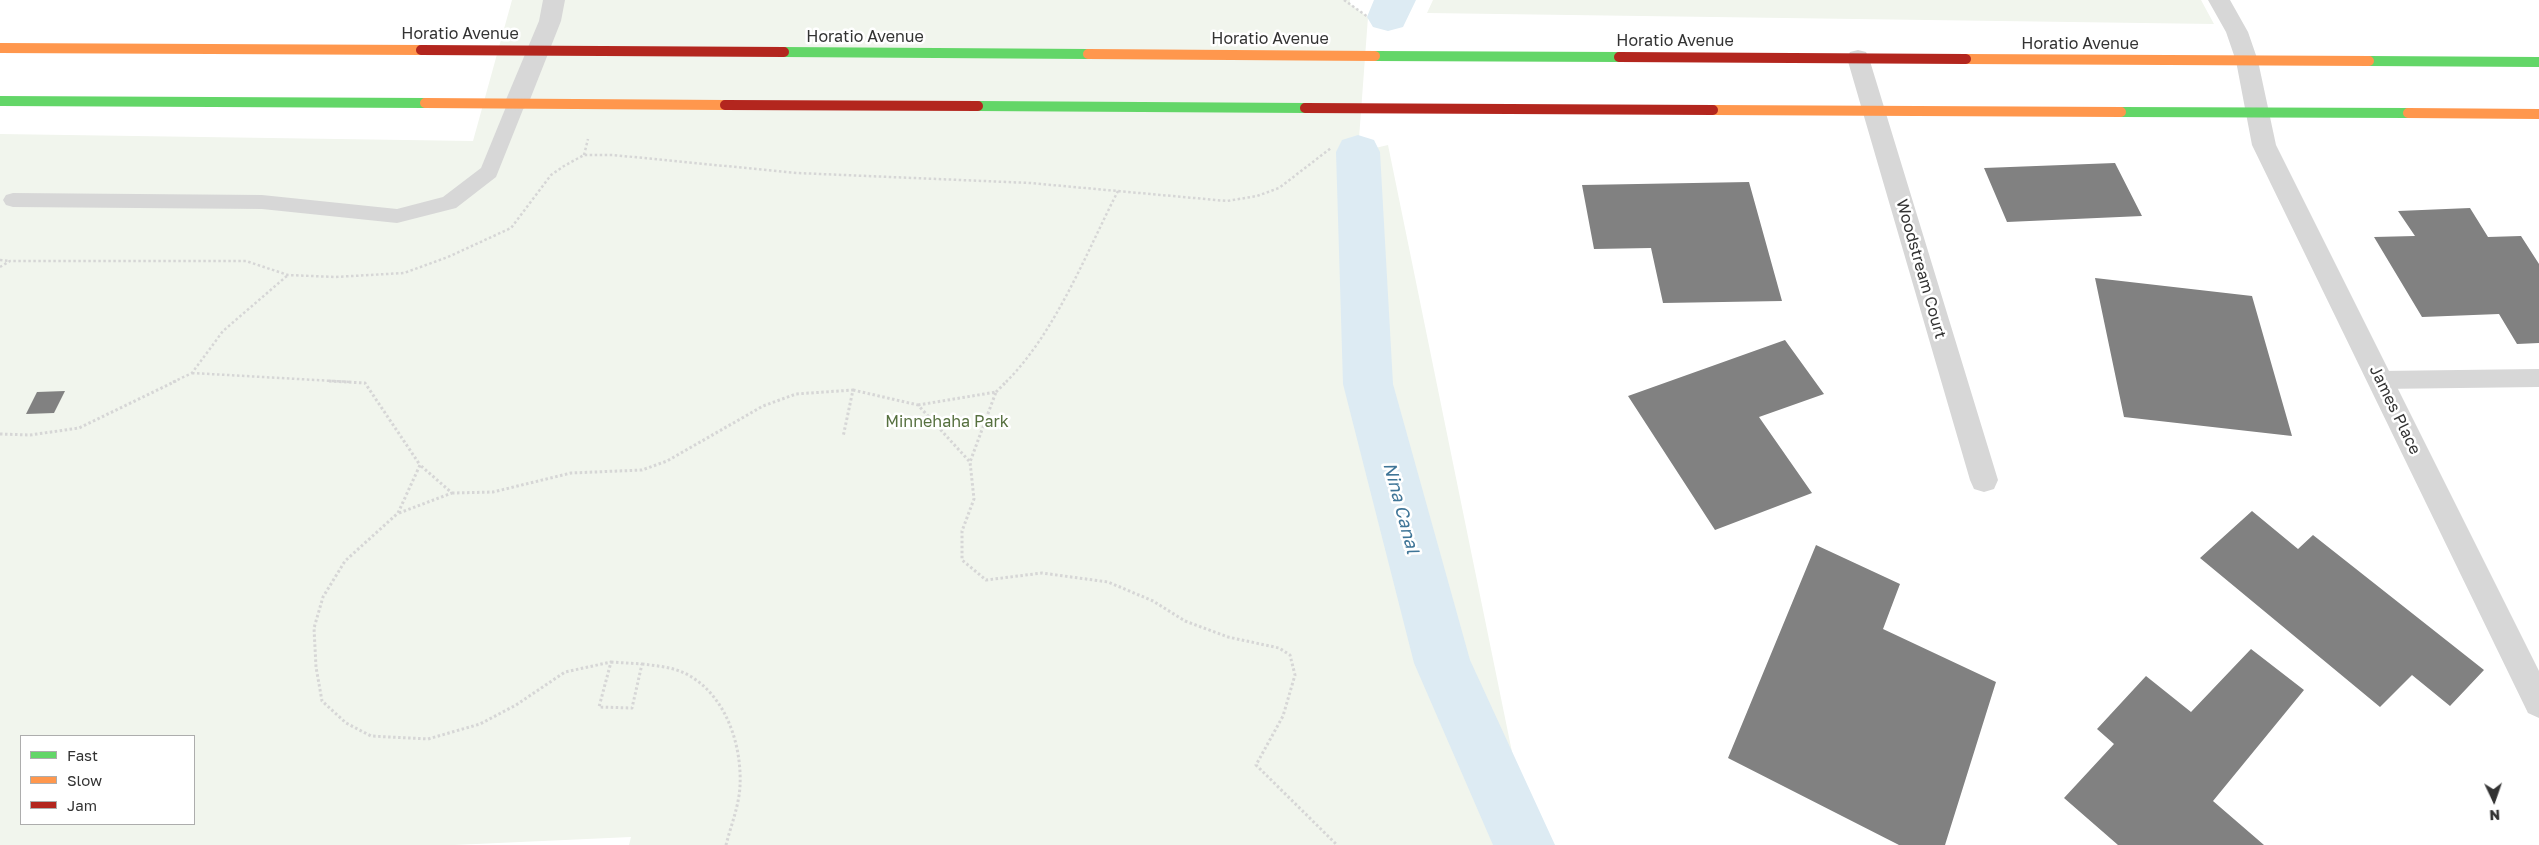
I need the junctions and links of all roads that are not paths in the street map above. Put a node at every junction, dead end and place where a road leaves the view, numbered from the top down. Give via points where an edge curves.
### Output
1 (554, 0) edge
2 (2219, 0) edge
3 (0, 48) edge
4 (538, 51) junction
5 (1858, 58) junction
6 (2248, 61) junction
7 (2539, 62) edge
8 (0, 101) edge
9 (517, 102) junction
10 (1874, 111) junction
11 (2258, 114) junction
12 (2539, 114) edge
13 (14, 200) dead end
14 (2539, 378) edge
15 (2380, 380) junction
16 (1984, 480) dead end
17 (2539, 703) edge

1 - 4 street via 550,22
2 - 6 street, James Place via 2237,32
3 - 4 main road, Horatio Avenue
4 - 5 main road, Horatio Avenue
4 - 9 street
5 - 6 main road, Horatio Avenue
5 - 10 street, Woodstream Court
6 - 7 main road, Horatio Avenue
6 - 11 street, James Place
8 - 9 main road
9 - 10 main road
9 - 13 lane via 490,172 449,203 398,216 262,202
10 - 11 main road
10 - 16 street, Woodstream Court
11 - 12 main road
11 - 15 street, James Place via 2264,145
14 - 15 lane
15 - 17 street, James Place

